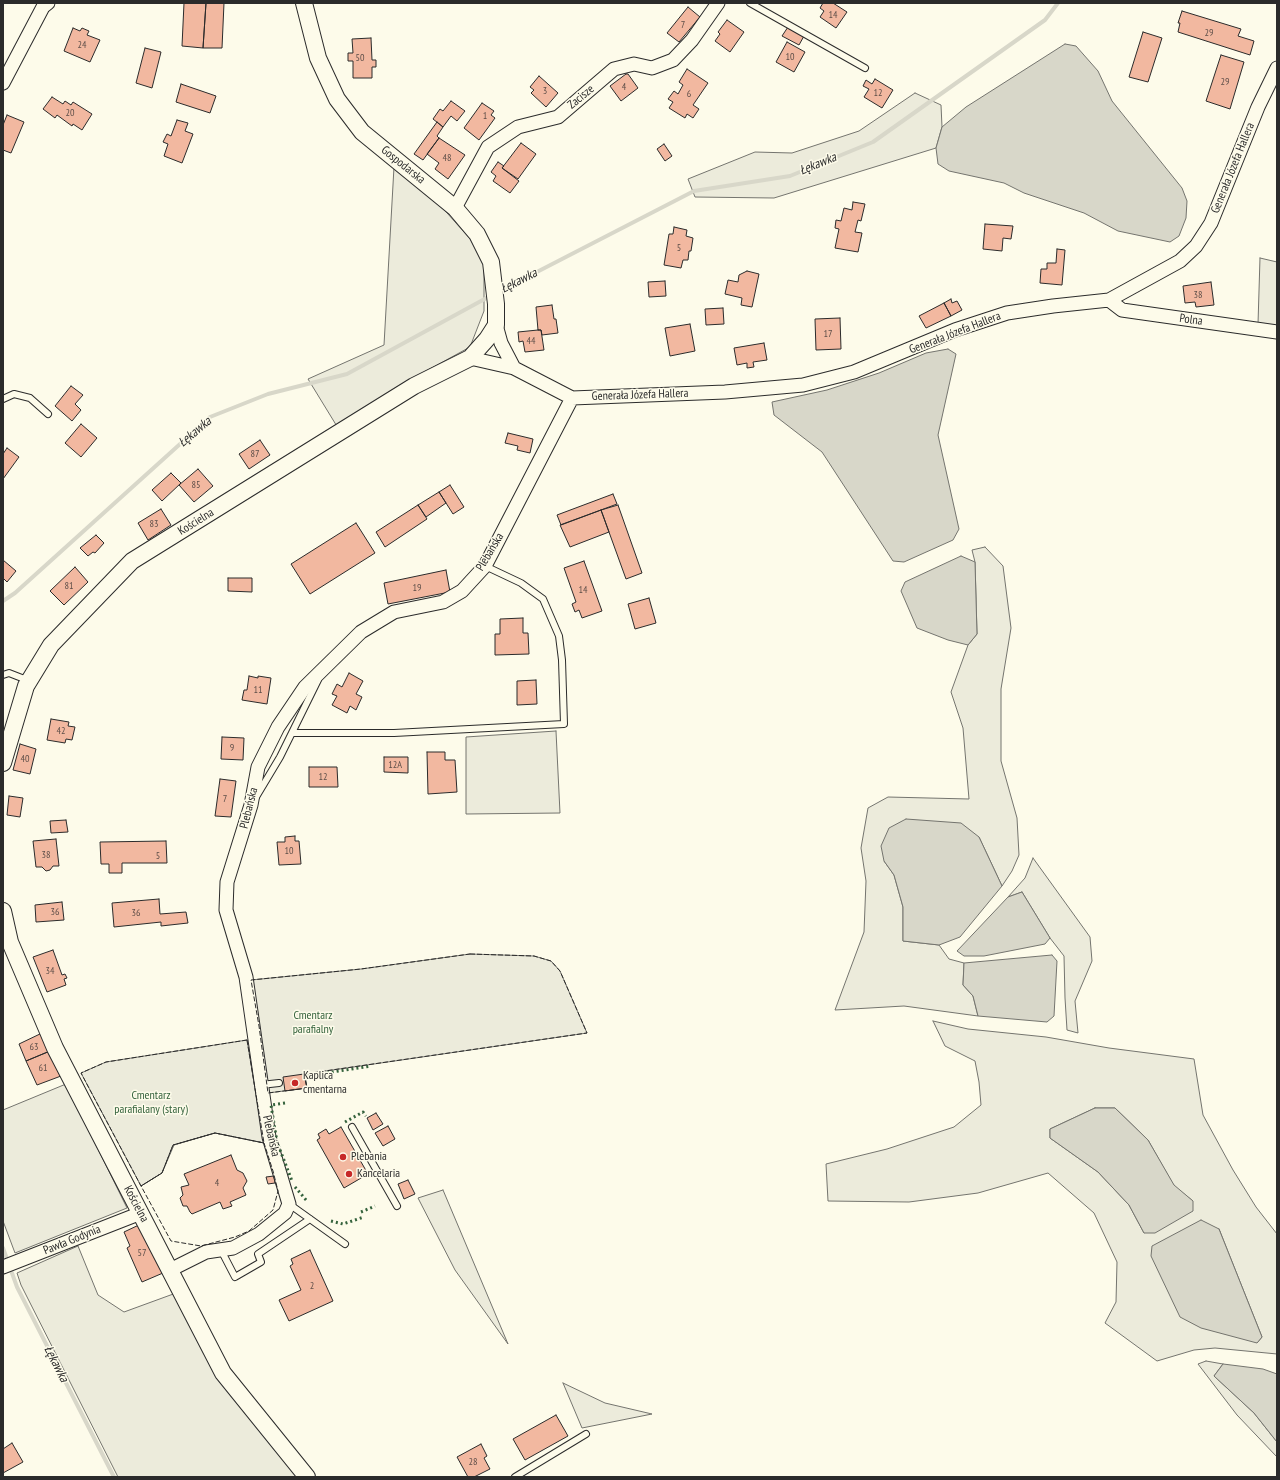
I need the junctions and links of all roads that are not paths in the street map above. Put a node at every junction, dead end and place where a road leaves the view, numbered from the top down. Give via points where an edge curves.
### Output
1 (48, 3) edge
2 (304, 3) edge
3 (718, 3) edge
4 (750, 3) edge
5 (865, 68) dead end
6 (1277, 68) edge
7 (3, 83) edge
8 (455, 208) junction
9 (1109, 300) junction
10 (496, 325) junction
11 (1277, 332) edge
12 (470, 358) junction
13 (514, 368) junction
14 (3, 398) edge
15 (572, 398) junction
16 (48, 414) dead end
17 (485, 566) junction
18 (324, 669) junction
19 (3, 676) edge
20 (29, 681) junction
21 (292, 733) junction
22 (3, 763) edge
23 (252, 805) junction
24 (3, 911) edge
25 (279, 1083) dead end
26 (261, 1085) junction
27 (352, 1127) dead end
28 (289, 1204) junction
29 (397, 1206) dead end
30 (141, 1213) junction
31 (310, 1219) junction
32 (345, 1244) dead end
33 (221, 1250) junction
34 (3, 1267) edge
35 (170, 1270) junction
36 (586, 1434) dead end
37 (307, 1477) edge
38 (515, 1477) edge

1 - 7 street via 43,7
2 - 8 street, Gospodarska via 318,58 337,99 362,132
3 - 8 street, Zacisze via 692,40 673,60 652,68 634,64 614,69 558,117 518,127 488,147
4 - 5 lane
6 - 9 street, Generała Józefa Hallera via 1258,107 1211,223 1196,246 1180,261
8 - 10 street, Gospodarska via 477,234 491,262
9 - 11 street, Polna via 1122,310
9 - 15 street, Generała Józefa Hallera via 1007,313 955,330 854,372 803,385 725,392
10 - 12 street
10 - 13 street via 501,343
12 - 13 street, Generała Józefa Hallera
12 - 20 street, Kościelna via 414,386 132,561 51,645
13 - 15 street, Generała Józefa Hallera
14 - 16 lane via 14,394 30,398
15 - 17 street, Plebańska
17 - 18 street, Plebańska via 462,590 443,602 394,612 361,632
17 - 21 lane via 521,584 543,599 559,636 564,724 394,733
18 - 21 lane
18 - 23 street, Plebańska via 305,687 278,727 258,767
19 - 20 lane via 10,673
20 - 22 street, Kościelna
21 - 23 lane
23 - 26 street, Plebańska via 227,882 226,910 246,977
24 - 30 street, Kościelna via 10,942 55,1048
25 - 26 lane
26 - 28 street, Plebańska via 269,1137
27 - 29 lane
28 - 31 lane
28 - 33 street via 285,1213 259,1234 233,1248
30 - 34 street, Pawła Godynia
30 - 35 street, Kościelna
31 - 32 lane
31 - 33 lane via 258,1254 261,1262 235,1277
33 - 35 street via 206,1252
35 - 37 street, Kościelna via 223,1373
36 - 38 lane

